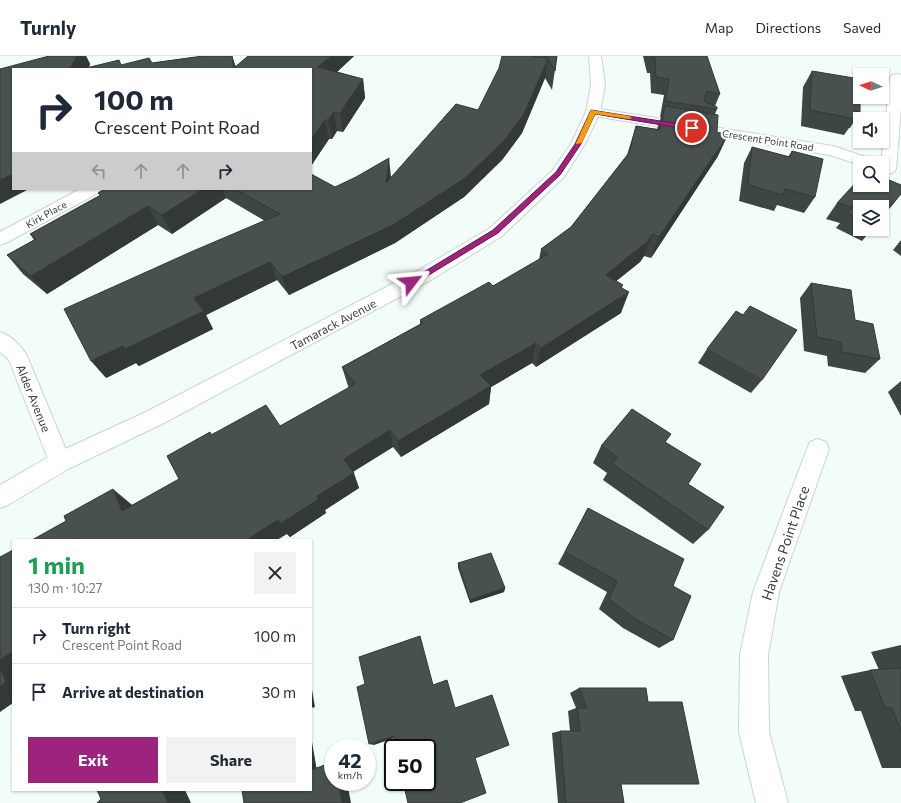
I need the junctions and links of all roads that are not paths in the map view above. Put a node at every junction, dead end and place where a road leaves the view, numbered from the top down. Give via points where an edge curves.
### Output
1 (595, 56) edge
2 (897, 78) dead end
3 (593, 112) junction
4 (853, 157) edge
5 (890, 170) edge
6 (90, 190) edge
7 (0, 239) edge
8 (0, 340) edge
9 (818, 449) dead end
10 (60, 462) junction
11 (0, 497) edge
12 (772, 803) edge

1 - 3 street, Tamarack Avenue via 598,85
2 - 5 street
3 - 4 street, Crescent Point Road via 833,151
3 - 10 street, Tamarack Avenue via 578,144 558,174 496,232 376,301 154,418
6 - 7 street, Kirk Place
8 - 10 street, Alder Avenue via 17,356
9 - 12 street, Havens Point Place via 766,592 754,655 754,732
10 - 11 street, Tamarack Avenue

